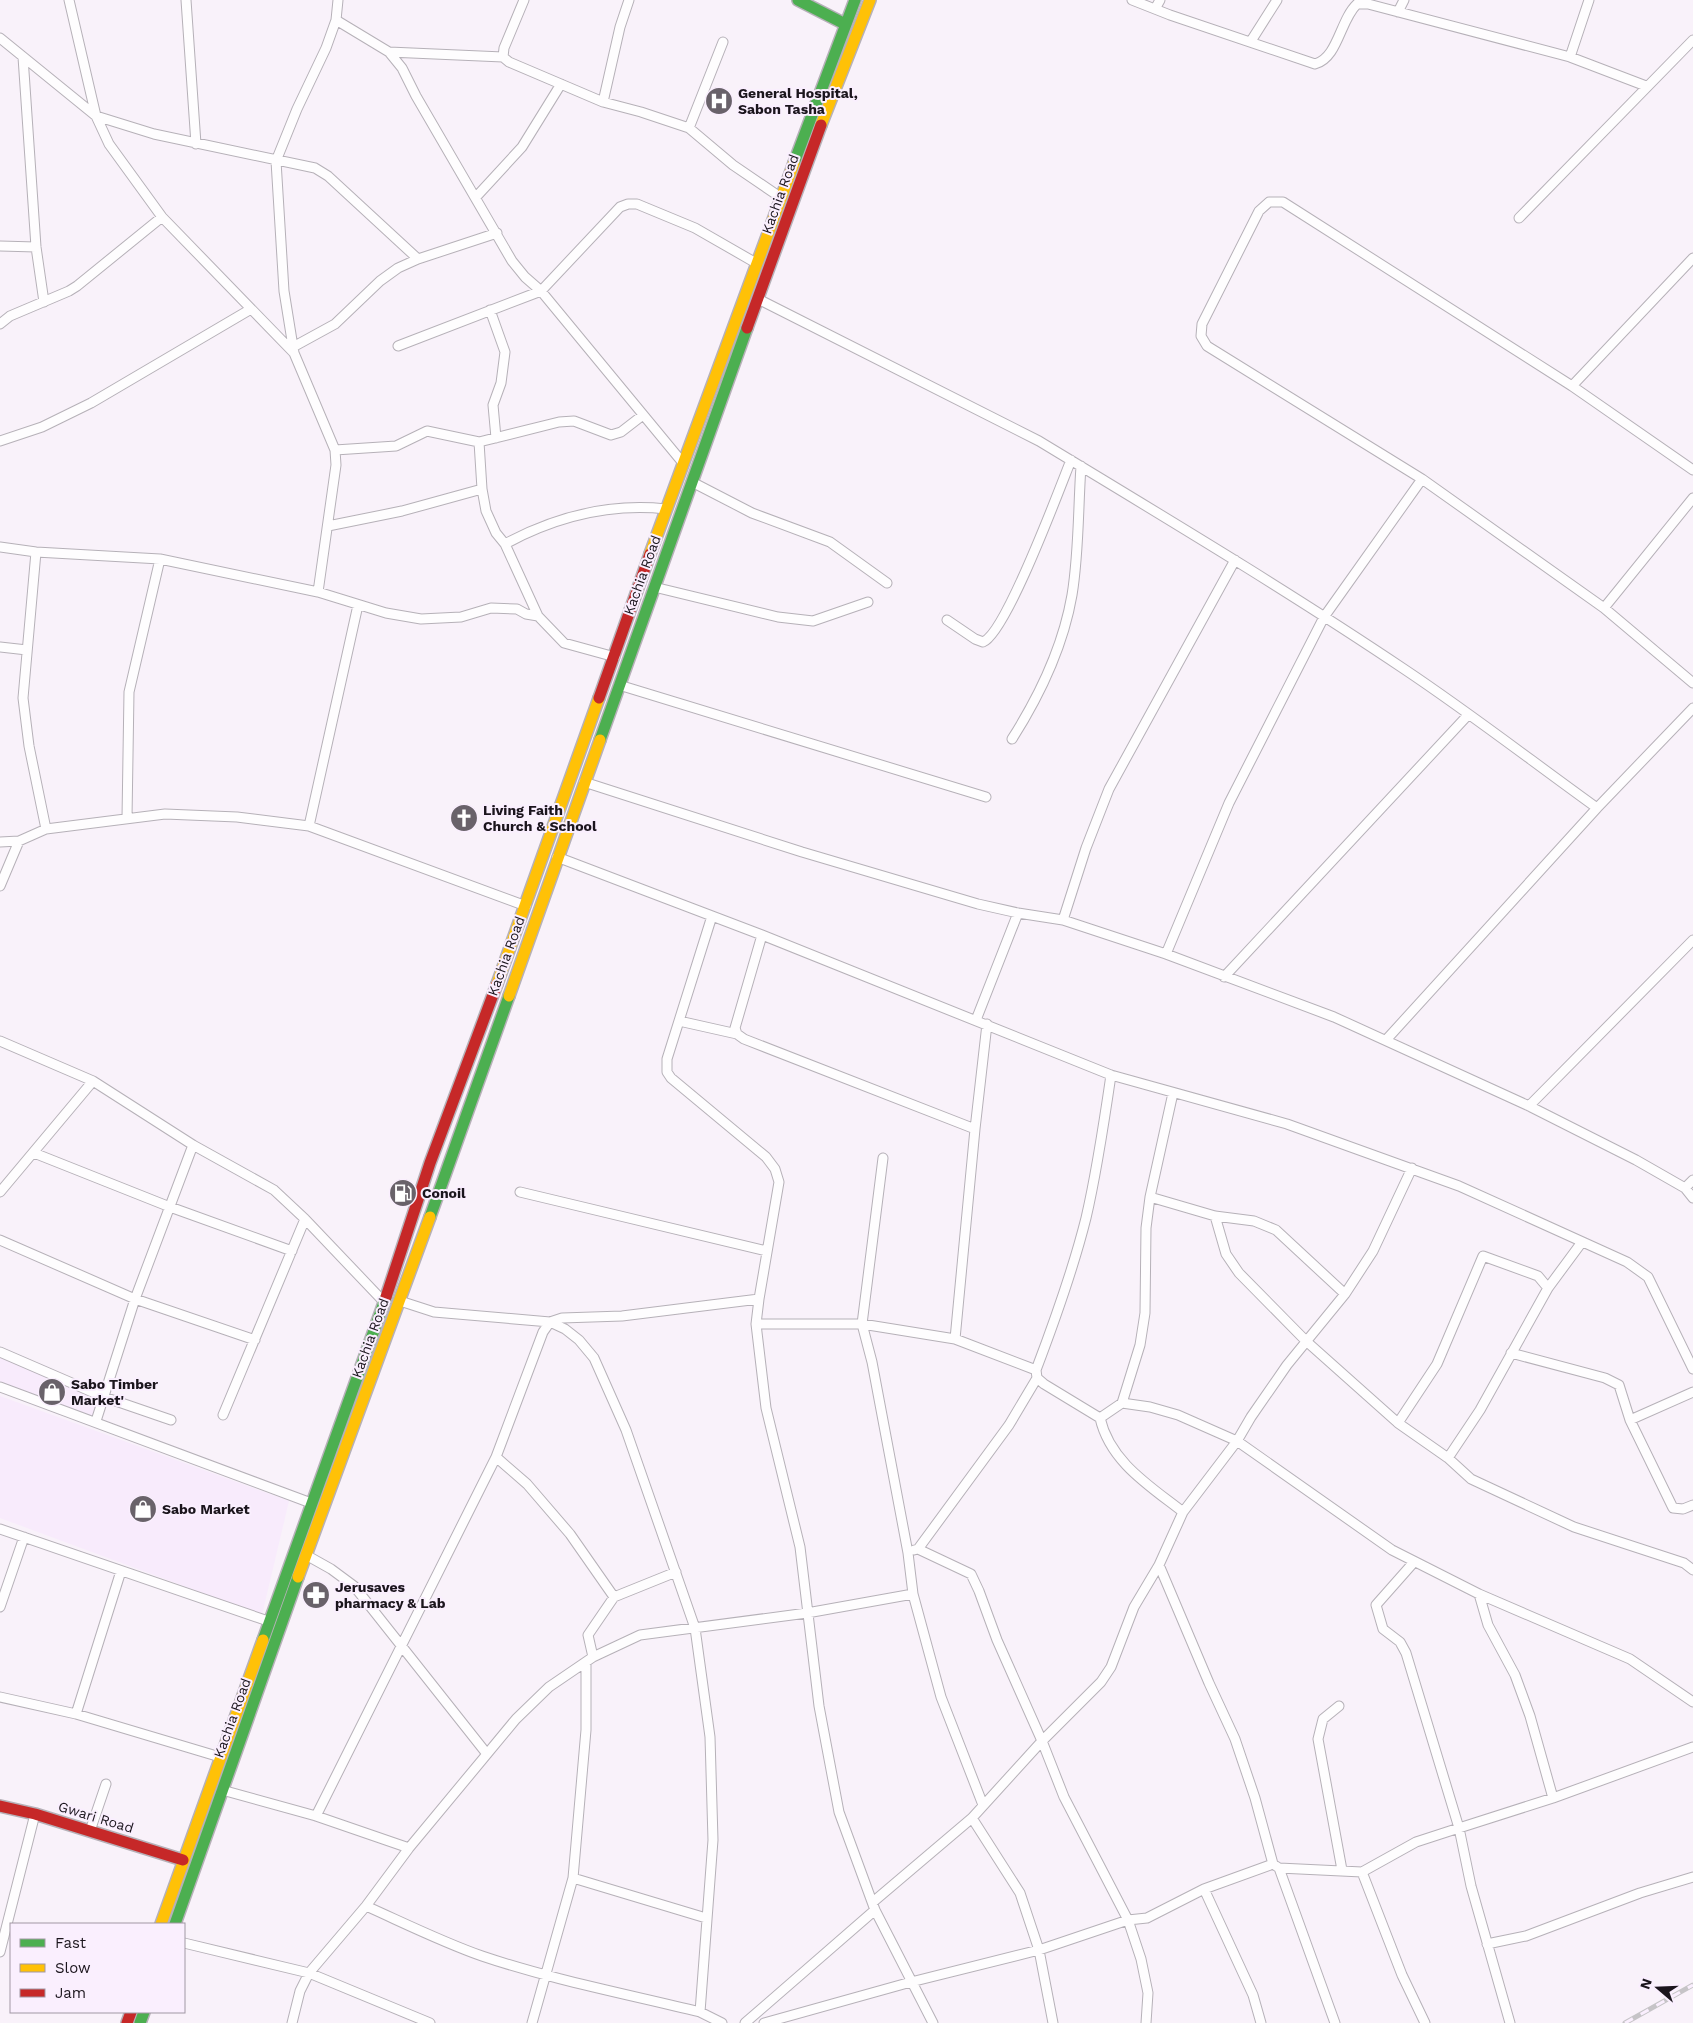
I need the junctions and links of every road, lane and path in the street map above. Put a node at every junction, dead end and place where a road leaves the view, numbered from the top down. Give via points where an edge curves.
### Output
1 (69, 0) edge
2 (186, 0) edge
3 (338, 0) edge
4 (524, 0) edge
5 (629, 0) edge
6 (798, 0) edge
7 (855, 0) edge
8 (870, 0) edge
9 (1132, 0) edge
10 (1160, 0) edge
11 (1277, 0) edge
12 (1404, 0) edge
13 (1589, 0) edge
14 (1155, 9) junction
15 (1398, 12) junction
16 (336, 20) junction
17 (845, 24) junction
18 (0, 38) edge
19 (1693, 40) edge
20 (1251, 41) junction
21 (723, 42) dead end
22 (388, 52) junction
23 (22, 57) junction
24 (503, 57) junction
25 (1570, 57) junction
26 (561, 84) junction
27 (1646, 86) junction
28 (603, 102) junction
29 (96, 116) junction
30 (690, 128) junction
31 (196, 144) junction
32 (276, 160) junction
33 (476, 197) junction
34 (780, 197) junction
35 (162, 217) junction
36 (1519, 218) dead end
37 (496, 233) junction
38 (0, 246) edge
39 (36, 247) junction
40 (1693, 258) edge
41 (418, 259) junction
42 (756, 263) junction
43 (541, 291) junction
44 (758, 299) junction
45 (44, 302) junction
46 (252, 309) junction
47 (490, 310) junction
48 (0, 324) edge
49 (398, 346) dead end
50 (293, 350) junction
51 (1572, 386) junction
52 (643, 415) junction
53 (496, 438) junction
54 (0, 441) edge
55 (479, 442) junction
56 (335, 450) junction
57 (1071, 460) junction
58 (683, 463) junction
59 (1081, 466) junction
60 (1693, 470) edge
61 (1422, 479) junction
62 (692, 482) junction
63 (482, 489) junction
64 (1693, 498) edge
65 (666, 509) junction
66 (328, 526) junction
67 (506, 544) junction
68 (0, 547) edge
69 (36, 552) junction
70 (160, 559) junction
71 (1235, 560) junction
72 (887, 583) dead end
73 (654, 587) junction
74 (318, 592) junction
75 (868, 602) dead end
76 (358, 605) junction
77 (1604, 608) junction
78 (538, 616) junction
79 (1324, 617) junction
80 (947, 620) dead end
81 (0, 647) edge
82 (27, 650) junction
83 (615, 657) junction
84 (1692, 681) edge
85 (619, 685) junction
86 (1693, 708) edge
87 (1468, 715) junction
88 (1012, 739) dead end
89 (584, 782) junction
90 (986, 797) dead end
91 (1597, 808) junction
92 (127, 818) junction
93 (309, 826) junction
94 (46, 829) junction
95 (19, 841) junction
96 (0, 842) edge
97 (557, 857) junction
98 (0, 886) edge
99 (526, 906) junction
100 (1018, 913) junction
101 (712, 916) junction
102 (1063, 920) junction
103 (762, 934) junction
104 (1693, 940) edge
105 (1166, 954) junction
106 (1224, 977) junction
107 (976, 1020) junction
108 (679, 1021) junction
109 (987, 1024) junction
110 (737, 1034) junction
111 (1386, 1040) junction
112 (0, 1041) edge
113 (1111, 1075) junction
114 (93, 1081) junction
115 (1173, 1093) junction
116 (1529, 1106) junction
117 (975, 1129) junction
118 (194, 1145) junction
119 (34, 1154) junction
120 (883, 1158) dead end
121 (1412, 1168) junction
122 (1693, 1180) edge
123 (1685, 1188) junction
124 (0, 1192) edge
125 (520, 1192) dead end
126 (1150, 1198) junction
127 (1693, 1198) edge
128 (170, 1207) junction
129 (1215, 1216) junction
130 (305, 1219) junction
131 (0, 1240) edge
132 (1582, 1242) junction
133 (292, 1251) junction
134 (767, 1251) junction
135 (397, 1266) junction
136 (410, 1271) junction
137 (1548, 1288) junction
138 (1345, 1294) junction
139 (135, 1299) junction
140 (758, 1299) junction
141 (400, 1301) junction
142 (384, 1302) junction
143 (550, 1322) junction
144 (756, 1324) junction
145 (862, 1324) junction
146 (955, 1339) junction
147 (255, 1340) junction
148 (1306, 1341) junction
149 (0, 1352) edge
150 (1510, 1353) junction
151 (1693, 1370) edge
152 (1037, 1374) junction
153 (0, 1387) edge
154 (1693, 1392) edge
155 (104, 1397) junction
156 (1122, 1403) junction
157 (223, 1415) dead end
158 (1100, 1418) junction
159 (170, 1420) dead end
160 (1630, 1420) junction
161 (96, 1422) junction
162 (1398, 1423) junction
163 (1237, 1441) junction
164 (496, 1457) junction
165 (1448, 1458) junction
166 (311, 1503) junction
167 (1693, 1504) edge
168 (1183, 1512) junction
169 (0, 1528) edge
170 (24, 1538) junction
171 (918, 1549) junction
172 (908, 1553) junction
173 (306, 1555) junction
174 (1414, 1562) junction
175 (1159, 1565) junction
176 (121, 1570) junction
177 (1693, 1570) edge
178 (676, 1572) junction
179 (913, 1594) junction
180 (1479, 1594) junction
181 (614, 1597) junction
182 (0, 1607) edge
183 (807, 1612) junction
184 (268, 1621) junction
185 (695, 1628) junction
186 (400, 1646) junction
187 (589, 1659) junction
188 (0, 1697) edge
189 (1693, 1702) edge
190 (1339, 1706) dead end
191 (76, 1714) junction
192 (1042, 1742) junction
193 (1693, 1747) edge
194 (487, 1754) junction
195 (220, 1757) junction
196 (106, 1784) dead end
197 (222, 1790) junction
198 (1553, 1798) junction
199 (983, 1805) junction
200 (0, 1806) edge
201 (35, 1814) junction
202 (316, 1816) junction
203 (972, 1818) junction
204 (1459, 1828) junction
205 (90, 1831) junction
206 (409, 1848) junction
207 (183, 1860) junction
208 (1276, 1866) junction
209 (1342, 1870) junction
210 (1362, 1872) junction
211 (573, 1878) junction
212 (1693, 1878) edge
213 (1204, 1889) junction
214 (366, 1906) junction
215 (874, 1906) junction
216 (706, 1918) junction
217 (1128, 1920) junction
218 (161, 1923) edge
219 (175, 1923) edge
220 (185, 1943) edge
221 (1487, 1944) junction
222 (1039, 1950) junction
223 (0, 1952) edge
224 (309, 1973) junction
225 (544, 1974) junction
226 (911, 1982) junction
227 (700, 2012) junction
228 (414, 2020) edge
229 (292, 2023) edge
230 (430, 2023) edge
231 (532, 2023) edge
232 (722, 2023) edge
233 (745, 2023) edge
234 (764, 2023) edge
235 (933, 2023) edge
236 (1053, 2023) edge
237 (1146, 2023) edge
238 (1261, 2023) edge
239 (1335, 2023) edge
240 (1425, 2023) edge
241 (1510, 2023) edge

1 - 29 street
2 - 31 street
3 - 16 street
4 - 24 street
5 - 28 street
6 - 17 main road
7 - 17 main road, Kachia Road
8 - 44 main road, Kachia Road
9 - 14 street
10 - 14 street
11 - 20 street
12 - 15 street
13 - 25 street
14 - 20 street
15 - 20 street via 1357,4 1350,11 1329,55 1323,62 1315,64
15 - 25 street
16 - 22 street
16 - 32 street
17 - 34 main road, Kachia Road
18 - 23 street
19 - 27 street
21 - 30 street
22 - 24 street
22 - 33 street via 402,68
23 - 29 street
23 - 39 street
24 - 26 street
25 - 27 street
26 - 28 street
26 - 33 street via 522,147
27 - 36 street
28 - 30 street
29 - 31 street
29 - 35 street via 109,144
30 - 34 street via 733,165
31 - 32 street
32 - 41 street via 315,168 328,176
32 - 50 street via 284,291
33 - 37 street
34 - 42 main road, Kachia Road
35 - 45 street via 77,286
35 - 46 street
37 - 41 street
37 - 43 street via 516,266
38 - 39 street
39 - 45 street
40 - 51 street
41 - 50 street via 380,281 335,324
42 - 43 street via 695,228 637,204 628,204 620,207
42 - 58 main road, Kachia Road
43 - 47 street
43 - 52 street
44 - 57 street
44 - 62 main road, Kachia Road
45 - 48 street via 10,316
46 - 50 street
46 - 54 street via 91,403 42,427
47 - 49 street
47 - 53 street via 505,352 501,383 493,405
50 - 56 street
51 - 60 street
51 - 61 street via 1282,202 1269,202 1259,211 1202,324 1200,336 1207,346
52 - 53 street via 611,436 574,421
52 - 58 street
53 - 55 street
55 - 56 street via 428,431 396,446
55 - 63 street
56 - 66 street
57 - 59 street
57 - 80 street via 1029,567 989,640 975,639
58 - 65 main road, Kachia Road
59 - 71 street
59 - 88 street via 1072,596 1057,650 1035,702
61 - 77 street
61 - 79 street
62 - 72 street via 752,513 830,542
62 - 73 main road, Kachia Road
63 - 66 street via 402,511
63 - 67 street via 490,522
64 - 77 street
65 - 67 street via 614,508 574,515 532,530
65 - 83 main road, Kachia Road
66 - 74 street
67 - 78 street
68 - 69 street
69 - 70 street
69 - 82 street
70 - 74 street
70 - 92 street via 129,692
71 - 79 street
71 - 102 street via 1109,789
73 - 75 street via 778,617 813,621
73 - 85 main road, Kachia Road
74 - 76 street
76 - 78 street via 421,619 461,617 490,608 517,609
76 - 93 street
77 - 84 street
78 - 83 street via 564,643
79 - 87 street via 1405,669
79 - 105 street via 1229,804
81 - 82 street
82 - 94 street via 23,698
83 - 99 main road, Kachia Road
85 - 89 main road, Kachia Road
85 - 90 street
86 - 91 street
87 - 91 street
87 - 106 street
89 - 97 main road, Kachia Road
89 - 100 street via 802,852
91 - 111 street
92 - 93 street via 165,814 237,817
92 - 94 street
93 - 99 street
94 - 95 street
95 - 96 street
95 - 98 street
97 - 101 street
97 - 136 main road, Kachia Road
99 - 135 main road, Kachia Road via 430,1163
100 - 102 street
100 - 107 street
101 - 103 street
101 - 108 street
102 - 105 street
103 - 107 street
103 - 110 street via 735,1028
104 - 116 street
105 - 106 street
106 - 111 street via 1334,1017
107 - 109 street
108 - 110 street
108 - 134 street via 666,1072 775,1169 779,1182
109 - 113 street
109 - 117 street
110 - 117 street
111 - 116 street
112 - 114 street
113 - 115 street
113 - 152 street via 1086,1218 1064,1297
114 - 118 street
114 - 119 street
115 - 121 street via 1287,1124
115 - 126 street
116 - 123 street
117 - 146 street
118 - 128 street
118 - 130 street via 274,1190
119 - 124 street
119 - 128 street
120 - 145 street
121 - 132 street
121 - 138 street via 1372,1251
122 - 123 street
123 - 127 street
125 - 134 street
126 - 129 street
126 - 156 street via 1146,1228 1145,1313 1140,1345
128 - 133 street
128 - 139 street
129 - 138 street via 1254,1221 1276,1230
129 - 148 street via 1226,1254 1239,1273
130 - 133 street
130 - 142 street
131 - 139 street
132 - 137 street
132 - 151 street via 1627,1262 1648,1277
133 - 147 street
134 - 140 street
135 - 136 main road
135 - 142 main road, Kachia Road
136 - 141 main road, Kachia Road
137 - 150 street
137 - 162 street via 1538,1276 1483,1256 1437,1364
138 - 148 street
139 - 147 street
139 - 155 street
140 - 143 street via 622,1316 562,1318
140 - 144 street
141 - 143 street via 434,1312
141 - 173 main road, Kachia Road
142 - 166 main road, Kachia Road
143 - 164 street via 543,1332
143 - 178 street via 579,1340 594,1358 626,1430
144 - 145 street
144 - 183 street via 766,1408 800,1547
145 - 146 street
145 - 172 street
146 - 152 street
147 - 157 street
148 - 162 street
148 - 163 street via 1276,1380
149 - 155 street
150 - 160 street via 1605,1378 1619,1385
150 - 165 street via 1480,1410
152 - 158 street via 1044,1384
152 - 171 street via 1009,1425
153 - 161 street
154 - 160 street
155 - 159 street
155 - 161 street
156 - 158 street
156 - 163 street via 1178,1415
158 - 168 street via 1103,1432 1127,1467
160 - 167 street via 1674,1508 1683,1509
161 - 166 street
162 - 165 street
163 - 168 street
163 - 174 street via 1392,1550
164 - 181 street via 527,1484 570,1534
164 - 186 street
165 - 177 street via 1471,1479 1574,1526 1684,1563
166 - 184 main road, Kachia Road
168 - 175 street
169 - 170 street
170 - 176 street
170 - 182 street
171 - 172 street
171 - 192 street via 971,1574
172 - 179 street
173 - 186 street via 354,1586
173 - 197 main road, Kachia Road
174 - 180 street
174 - 204 street via 1376,1605 1383,1629 1400,1642 1406,1653
175 - 192 street via 1134,1607 1118,1651 1101,1682
175 - 208 street via 1235,1739
176 - 184 street
176 - 191 street
178 - 181 street
178 - 185 street
179 - 183 street
179 - 199 street via 942,1697
180 - 189 street via 1630,1659
180 - 198 street via 1488,1625 1515,1675 1530,1716
181 - 187 street via 588,1635
183 - 185 street
183 - 215 street via 839,1812
184 - 195 main road, Kachia Road
185 - 187 street via 640,1635
185 - 216 street via 710,1737 713,1840
186 - 194 street
186 - 202 street
187 - 194 street via 549,1687
187 - 211 street
188 - 191 street
190 - 209 street via 1323,1719 1318,1739
191 - 195 street
192 - 199 street
192 - 217 street via 1064,1797
193 - 198 street
194 - 206 street
195 - 207 main road, Kachia Road
196 - 205 street
197 - 202 street
197 - 219 main road, Kachia Road
198 - 204 street
199 - 203 street
200 - 201 main road, Gwari Road
201 - 205 main road, Gwari Road
201 - 223 street
202 - 206 street
203 - 215 street
203 - 222 street via 1020,1893
204 - 210 street via 1416,1842
204 - 221 street
205 - 207 main road, Gwari Road
206 - 214 street
207 - 218 main road, Kachia Road
208 - 209 street
208 - 213 street
208 - 239 street
209 - 210 street
210 - 240 street
211 - 216 street
211 - 225 street
212 - 221 street via 1640,1893 1526,1936
213 - 217 street via 1146,1918
213 - 238 street via 1253,1995
214 - 224 street
214 - 225 street via 481,1956
215 - 226 street
215 - 233 street
216 - 227 street
217 - 222 street
217 - 237 street via 1148,1993
220 - 224 street
221 - 241 street
222 - 226 street
222 - 236 street
224 - 228 street
224 - 229 street via 300,1991
225 - 227 street
225 - 231 street
226 - 234 street
226 - 235 street
227 - 232 street
228 - 230 street

